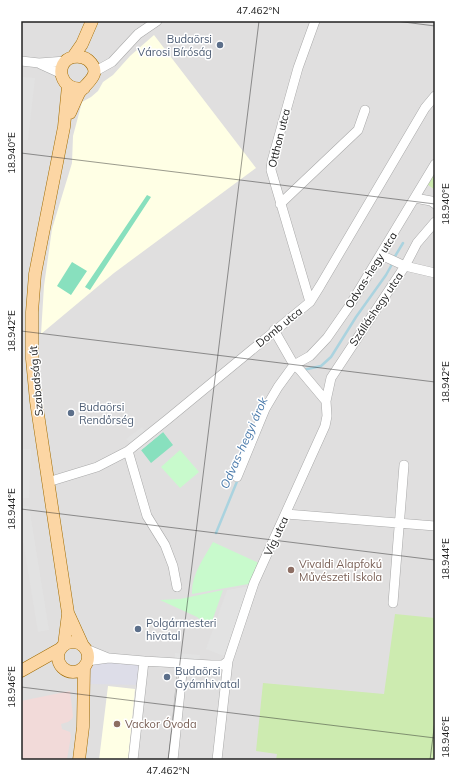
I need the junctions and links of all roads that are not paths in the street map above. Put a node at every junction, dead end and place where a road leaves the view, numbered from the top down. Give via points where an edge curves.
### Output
1 (157, 21) edge
2 (315, 21) edge
3 (91, 24) edge
4 (69, 59) junction
5 (21, 61) edge
6 (39, 63) junction
7 (92, 67) junction
8 (62, 74) junction
9 (68, 86) junction
10 (84, 88) junction
11 (435, 96) edge
12 (365, 110) dead end
13 (64, 127) junction
14 (435, 164) edge
15 (415, 198) junction
16 (280, 204) junction
17 (435, 204) edge
18 (435, 222) edge
19 (381, 255) junction
20 (405, 266) junction
21 (435, 273) edge
22 (310, 302) junction
23 (274, 330) junction
24 (294, 365) junction
25 (326, 401) junction
26 (128, 451) junction
27 (404, 465) dead end
28 (237, 477) dead end
29 (48, 482) junction
30 (286, 514) junction
31 (400, 523) junction
32 (435, 526) edge
33 (177, 587) dead end
34 (393, 603) dead end
35 (68, 613) junction
36 (62, 647) junction
37 (85, 656) junction
38 (144, 661) junction
39 (228, 661) junction
40 (183, 663) junction
41 (24, 670) edge
42 (65, 670) junction
43 (83, 715) junction
44 (79, 760) edge
45 (133, 760) edge
46 (173, 760) edge
47 (217, 760) edge

1 - 7 street via 138,34 112,62
2 - 16 street, Otthon utca via 298,68 270,170
3 - 4 main road via 82,44
3 - 7 main road
4 - 6 street
4 - 7 main road via 79,56
4 - 8 main road via 62,67
5 - 6 street
6 - 8 street
7 - 10 main road, Szabadság út via 91,81
8 - 9 main road
9 - 10 main road
9 - 13 main road, Szabadság út
10 - 13 main road, Szabadság út
11 - 22 street, Domb utca via 425,108
12 - 16 street via 358,130
13 - 29 main road, Szabadság út via 36,263 33,298 33,380
14 - 15 street, Odvas-hegy utca
15 - 17 street
15 - 19 street, Odvas-hegy utca
16 - 22 street, Otthon utca
18 - 20 street, Szálláshegy utca via 416,243
19 - 20 street
19 - 24 street, Odvas-hegy utca via 328,338 310,356
20 - 21 street
20 - 25 street, Szálláshegy utca via 331,378
22 - 23 street, Domb utca
23 - 24 street
23 - 26 street, Domb utca
24 - 25 street
24 - 28 street via 265,409
25 - 30 street, Víg utca via 327,416 324,426
26 - 29 street, Domb utca via 97,467
26 - 33 street via 147,516 165,546 173,566
27 - 31 street
29 - 35 main road, Szabadság út
30 - 31 street
30 - 39 street, Víg utca via 254,583
31 - 32 street
31 - 34 street
35 - 36 main road, Szabadság út
35 - 37 main road, Szabadság út
36 - 37 main road via 73,642
36 - 41 main road
36 - 42 main road via 58,656
37 - 38 street
37 - 42 main road via 79,671
37 - 43 main road, Szabadság út
38 - 40 street
38 - 45 street
39 - 40 street via 223,664
39 - 47 street, Víg utca
40 - 46 street
41 - 42 main road via 46,666
42 - 43 main road, Szabadság út via 75,683
43 - 44 main road, Szabadság út

